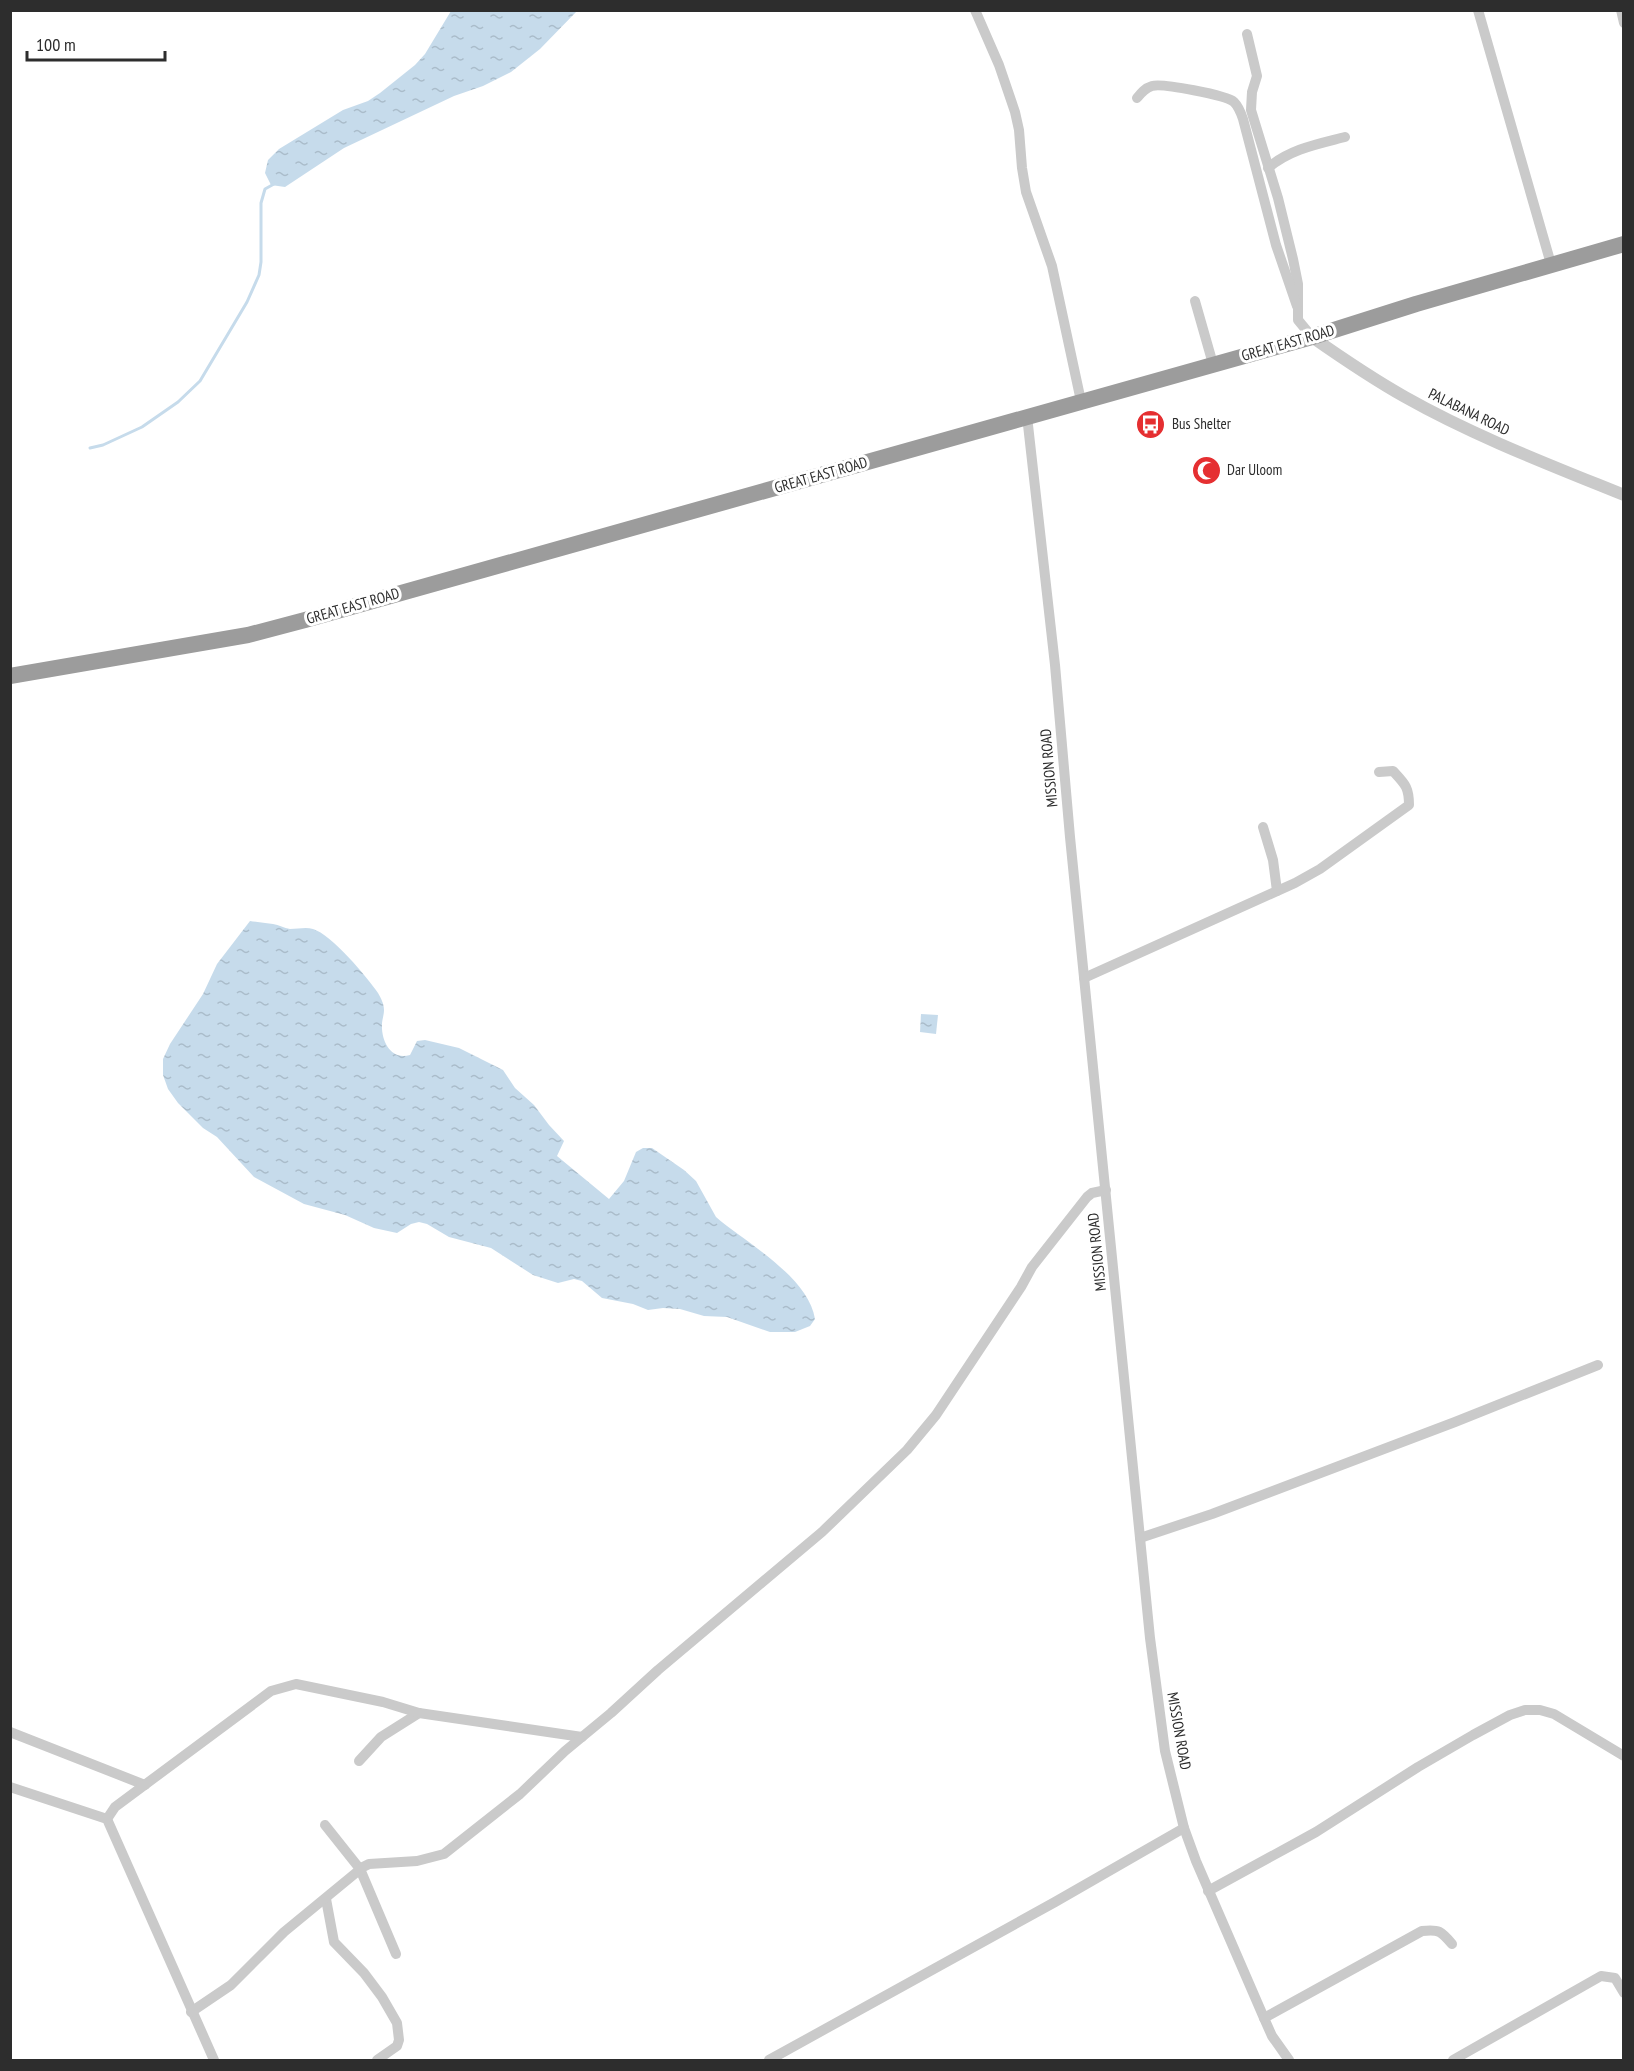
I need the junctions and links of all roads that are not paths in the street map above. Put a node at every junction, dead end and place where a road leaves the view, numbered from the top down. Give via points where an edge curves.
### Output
1 (975, 10) edge
2 (1478, 10) edge
3 (1620, 10) edge
4 (1623, 23) edge
5 (1247, 34) dead end
6 (1137, 98) dead end
7 (1345, 137) dead end
8 (1268, 168) junction
9 (1623, 244) edge
10 (1551, 264) junction
11 (1195, 301) dead end
12 (1297, 306) junction
13 (1311, 338) junction
14 (1213, 364) junction
15 (1080, 401) junction
16 (1027, 416) junction
17 (1623, 495) edge
18 (10, 676) edge
19 (1379, 772) dead end
20 (1263, 826) dead end
21 (1277, 891) junction
22 (1084, 978) junction
23 (1106, 1190) junction
24 (1598, 1365) dead end
25 (1140, 1538) junction
26 (419, 1713) junction
27 (10, 1732) edge
28 (582, 1737) junction
29 (1623, 1756) edge
30 (358, 1761) dead end
31 (145, 1785) junction
32 (10, 1787) edge
33 (107, 1819) junction
34 (325, 1825) dead end
35 (1184, 1828) junction
36 (360, 1869) junction
37 (1208, 1891) junction
38 (326, 1899) junction
39 (1452, 1944) dead end
40 (396, 1954) dead end
41 (1623, 1993) edge
42 (191, 2012) junction
43 (1264, 2018) junction
44 (214, 2061) edge
45 (377, 2061) edge
46 (769, 2061) edge
47 (1289, 2061) edge
48 (1453, 2061) edge

1 - 15 street via 1015,112 1026,192 1052,266
2 - 10 street
3 - 4 street
5 - 8 street via 1257,76 1251,110
6 - 12 street via 1144,90 1158,85 1213,94 1234,103 1243,119 1276,245
7 - 8 street via 1299,149
8 - 12 street via 1293,259
9 - 10 highway, GREAT EAST ROAD
10 - 13 highway, GREAT EAST ROAD
11 - 14 street
12 - 13 street via 1298,320
13 - 14 highway, GREAT EAST ROAD
13 - 17 street, PALABANA ROAD via 1433,412
14 - 15 highway, GREAT EAST ROAD
15 - 16 highway, GREAT EAST ROAD
16 - 18 highway, GREAT EAST ROAD via 282,626
16 - 22 street, MISSION ROAD
19 - 21 street via 1393,771 1409,789 1409,804 1320,869
20 - 21 street
21 - 22 street
22 - 23 street, MISSION ROAD
23 - 25 street, MISSION ROAD
23 - 28 street via 1087,1197 1042,1254 936,1415 907,1450 822,1532
24 - 25 street via 1212,1515
25 - 35 street, MISSION ROAD via 1165,1751
26 - 28 street
26 - 30 street via 381,1737
26 - 31 street via 292,1684 271,1691
27 - 31 street
28 - 36 street via 520,1794 444,1854 406,1863 369,1864
29 - 37 street via 1554,1714 1525,1710 1473,1735 1316,1832
31 - 33 street
32 - 33 street
33 - 42 street
34 - 36 street
35 - 37 street, MISSION ROAD
35 - 46 street
36 - 38 street
36 - 40 street
37 - 43 street, MISSION ROAD
38 - 42 street via 284,1932 231,1985
38 - 45 street via 334,1941 364,1973 397,2023 397,2046
39 - 43 street via 1442,1932 1422,1932
41 - 48 street via 1615,1978 1601,1976
42 - 44 street
43 - 47 street, MISSION ROAD

